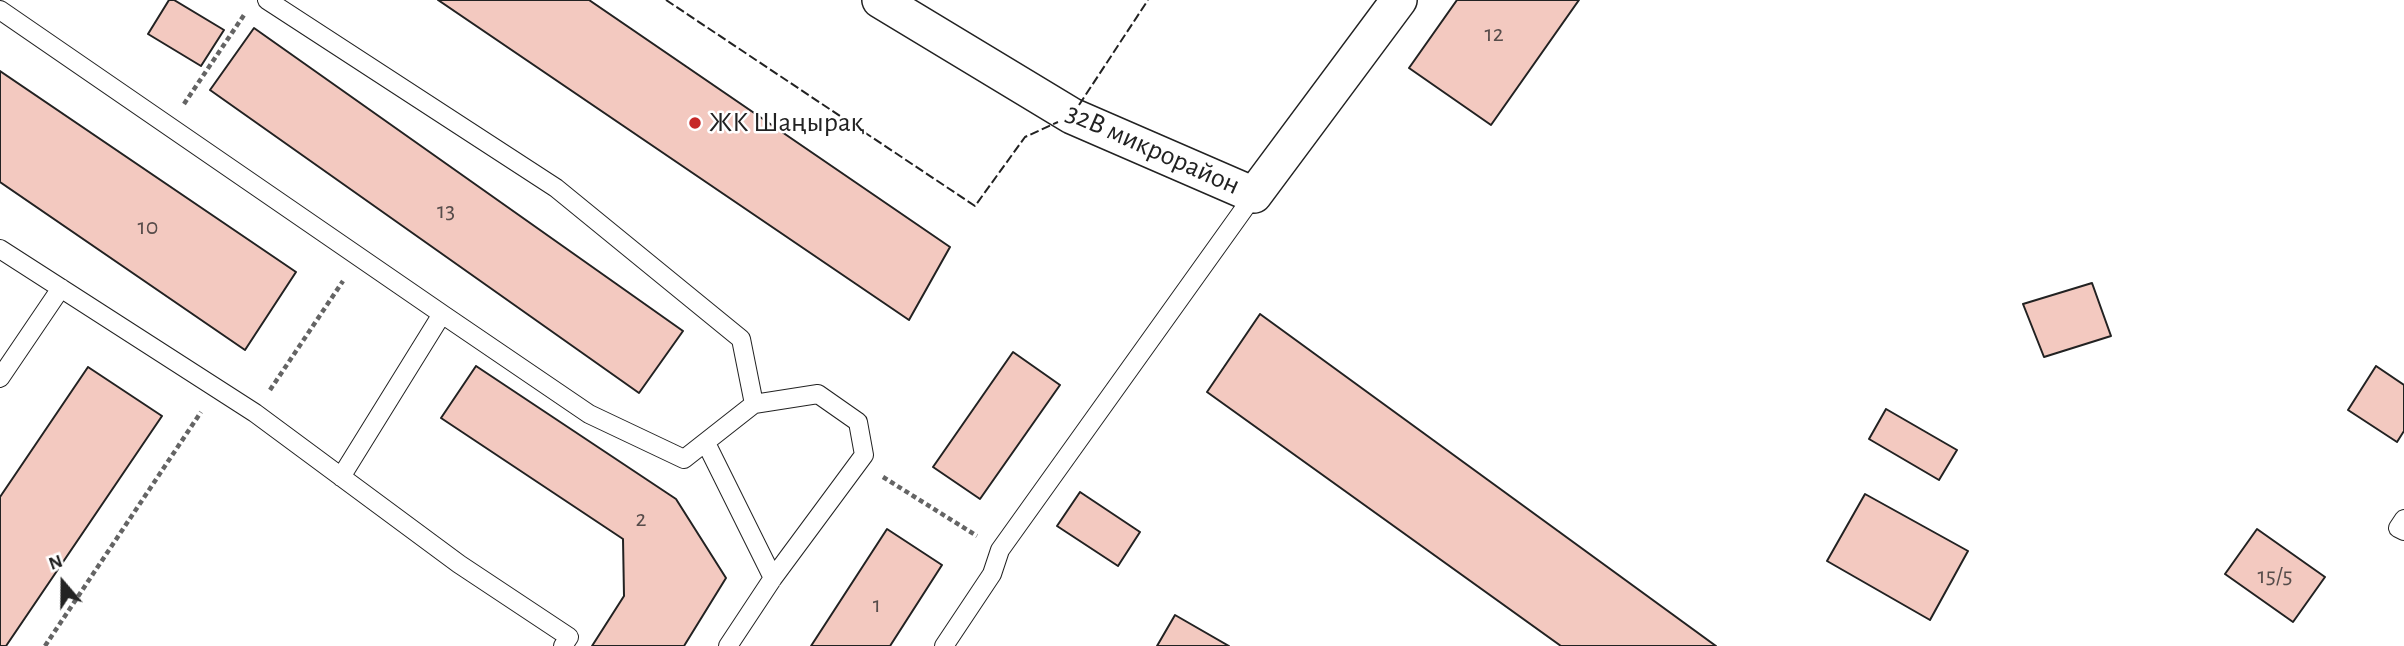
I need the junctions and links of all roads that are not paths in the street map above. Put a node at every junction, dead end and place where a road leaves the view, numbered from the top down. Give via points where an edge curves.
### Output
1 (267, 0) edge
2 (880, 0) edge
3 (1399, 0) edge
4 (0, 10) edge
5 (1254, 195) junction
6 (0, 249) edge
7 (61, 288) junction
8 (442, 314) junction
9 (0, 377) edge
10 (754, 404) junction
11 (706, 443) junction
12 (341, 477) junction
13 (2404, 519) edge
14 (2404, 531) edge
15 (773, 578) junction
16 (563, 646) edge
17 (728, 646) edge
18 (944, 646) edge

1 - 10 lane via 556,188 741,339
2 - 5 street, 32В микрорайон via 1072,116
3 - 5 street, 32В микрорайон
4 - 8 lane
5 - 18 lane via 1000,550 992,574
6 - 7 lane
7 - 9 lane
7 - 12 lane via 255,413
8 - 11 lane via 589,414 684,459
8 - 12 lane
10 - 11 lane
10 - 15 lane via 818,394 858,422 864,455
11 - 15 lane
12 - 16 lane via 569,637
13 - 14 lane via 2398,528
15 - 17 lane

